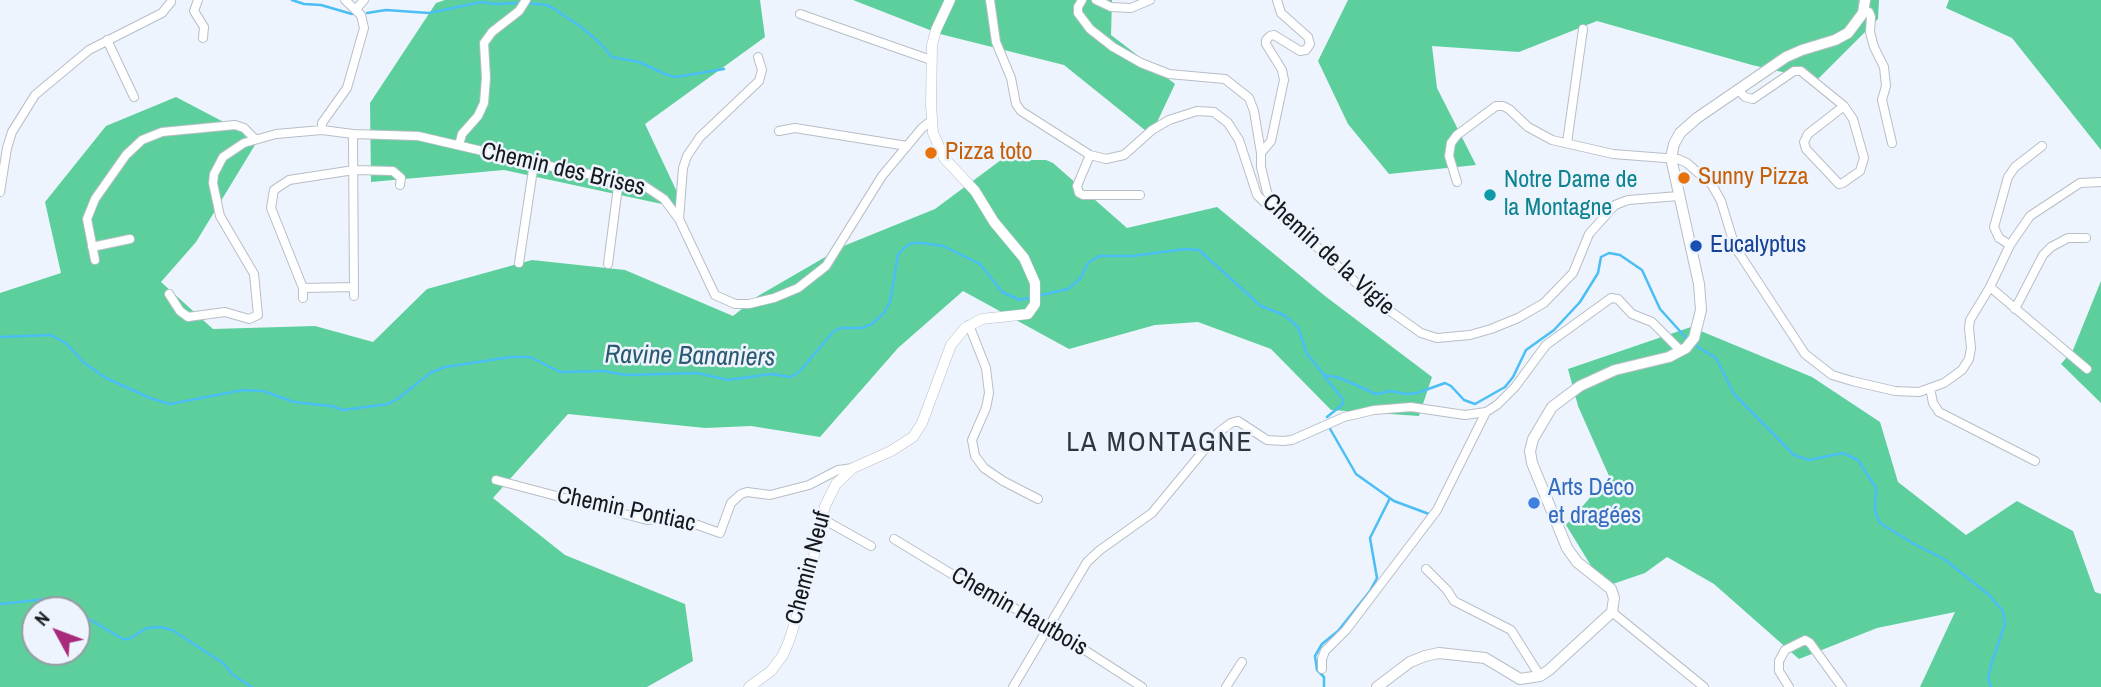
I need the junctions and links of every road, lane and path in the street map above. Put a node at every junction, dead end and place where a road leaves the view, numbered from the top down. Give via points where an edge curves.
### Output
1 (198, 0) edge
2 (345, 0) edge
3 (364, 0) edge
4 (526, 0) edge
5 (950, 0) edge
6 (990, 0) edge
7 (1082, 0) edge
8 (1096, 0) edge
9 (1150, 0) edge
10 (1276, 0) edge
11 (172, 1) edge
12 (1864, 5) edge
13 (357, 8) junction
14 (800, 14) dead end
15 (1583, 29) dead end
16 (203, 38) dead end
17 (107, 40) junction
18 (758, 57) dead end
19 (931, 60) junction
20 (1738, 90) junction
21 (134, 97) dead end
22 (1844, 106) junction
23 (931, 121) junction
24 (322, 130) junction
25 (779, 131) dead end
26 (353, 134) junction
27 (255, 139) junction
28 (1567, 143) junction
29 (1892, 143) dead end
30 (459, 145) junction
31 (907, 146) junction
32 (2042, 146) dead end
33 (1261, 153) junction
34 (1090, 155) junction
35 (1671, 158) junction
36 (534, 163) junction
37 (354, 170) junction
38 (619, 179) junction
39 (1457, 182) dead end
40 (2101, 182) edge
41 (400, 185) dead end
42 (0, 192) edge
43 (1140, 195) dead end
44 (1679, 196) junction
45 (1276, 210) junction
46 (679, 219) junction
47 (2086, 238) dead end
48 (130, 239) dead end
49 (2010, 245) junction
50 (92, 247) junction
51 (95, 260) dead end
52 (519, 263) dead end
53 (608, 264) dead end
54 (1990, 287) junction
55 (303, 288) junction
56 (169, 294) dead end
57 (303, 298) dead end
58 (2015, 309) junction
59 (969, 325) junction
60 (1684, 349) junction
61 (2087, 369) dead end
62 (1930, 388) junction
63 (1486, 412) junction
64 (2035, 461) dead end
65 (853, 468) junction
66 (496, 480) dead end
67 (1038, 499) dead end
68 (821, 517) junction
69 (894, 539) dead end
70 (871, 546) dead end
71 (1426, 569) dead end
72 (1612, 612) junction
73 (1049, 627) junction
74 (1242, 662) dead end
75 (1322, 669) dead end
76 (1533, 681) edge
77 (750, 687) edge
78 (1013, 687) edge
79 (1142, 687) edge
80 (1226, 687) edge
81 (1377, 687) edge
82 (1704, 687) edge
83 (1789, 687) edge
84 (1842, 687) edge

1 - 16 street via 194,12 204,27
2 - 13 street
3 - 13 street
4 - 30 street via 484,43 484,103
5 - 19 street via 933,38
6 - 34 street via 996,42 1016,104
7 - 33 street via 1078,13 1113,47 1168,74 1225,79 1249,98
8 - 9 street via 1122,8
10 - 33 street via 1281,13 1310,44 1300,51 1274,35 1266,40 1284,80 1270,141
11 - 17 street via 162,13
12 - 20 main road via 1848,33 1786,57
12 - 29 street via 1884,67 1882,100
13 - 24 street via 364,28 347,88 322,123
14 - 19 street
15 - 28 street
17 - 21 street
17 - 42 street via 45,85 25,108 7,148
18 - 46 street via 759,81 700,137 687,156
19 - 23 street
20 - 22 street via 1753,99 1794,71 1801,71
20 - 35 main road via 1685,129
22 - 22 street via 1853,119 1864,158 1860,171 1839,184 1805,149 1804,142
23 - 31 street, Chemin des Brises
23 - 59 street via 944,158 975,191 1024,258 1035,283 1035,304 1028,314 982,319
24 - 26 street, Chemin des Brises
24 - 27 street, Chemin des Brises
25 - 31 street via 795,128
26 - 30 street, Chemin des Brises via 418,136
26 - 37 street
27 - 50 street via 235,125 162,132 142,140 95,199 87,219
27 - 56 street, Chemin des Brises via 223,157 213,183 220,216 254,274 258,315 249,319 225,312 188,317
28 - 35 street via 1613,154
28 - 39 street via 1539,135 1509,110 1496,106 1451,143 1449,156
30 - 36 street, Chemin des Brises
31 - 46 street, Chemin des Brises via 882,176 825,266 798,288 774,298 735,304 715,295
32 - 49 street via 2008,177 1994,227 1999,238
33 - 45 street via 1267,192
34 - 43 street via 1077,186 1079,193
34 - 45 street, Chemin de la Vigie via 1106,159 1124,155 1169,120 1197,111 1214,112 1239,140 1257,195
35 - 44 main road
35 - 62 street via 1687,163 1712,185 1735,247 1805,354 1818,366 1873,387
36 - 38 street, Chemin des Brises
36 - 52 street
37 - 41 street via 393,171 401,178
37 - 55 street via 354,292
37 - 55 street via 289,180 274,190 272,213
38 - 46 street, Chemin des Brises via 657,192
38 - 53 street
40 - 49 street via 2080,183 2040,208
44 - 45 street, Chemin de la Vigie via 1615,205 1589,234 1573,273 1544,303 1491,329 1437,338 1421,333 1376,301 1300,226
44 - 60 main road via 1701,310 1694,338
47 - 58 street via 2068,238 2051,247
48 - 50 street
49 - 54 street
50 - 51 street
54 - 58 street
54 - 62 street via 1970,320 1969,359 1962,370
55 - 57 street
58 - 61 street
59 - 65 street, Chemin Neuf via 951,345 913,437
59 - 67 street via 986,368 989,393 972,440 975,456 1003,481
60 - 63 street via 1652,322 1611,298 1546,345 1515,387
60 - 72 main road via 1580,386 1552,407 1533,439 1532,463 1567,548 1611,589
62 - 64 street via 1939,412
63 - 73 street via 1472,415 1411,407 1374,410 1283,442 1267,440 1240,422 1231,423 1152,513 1087,562
63 - 75 street via 1437,510 1325,651
65 - 66 street, Chemin Pontiac via 770,495 741,494 731,503 720,533 678,518 648,520
65 - 68 street, Chemin Neuf via 832,490
68 - 70 street
68 - 77 street, Chemin Neuf via 808,582 789,641 771,671
69 - 73 street, Chemin Hautbois
71 - 76 street via 1454,601 1511,631
72 - 76 main road
72 - 82 street
73 - 78 street
73 - 79 street, Chemin Hautbois
74 - 80 street
76 - 81 main road via 1511,675 1480,657 1439,653 1410,662
83 - 84 street via 1779,671 1779,661 1785,650 1805,640

